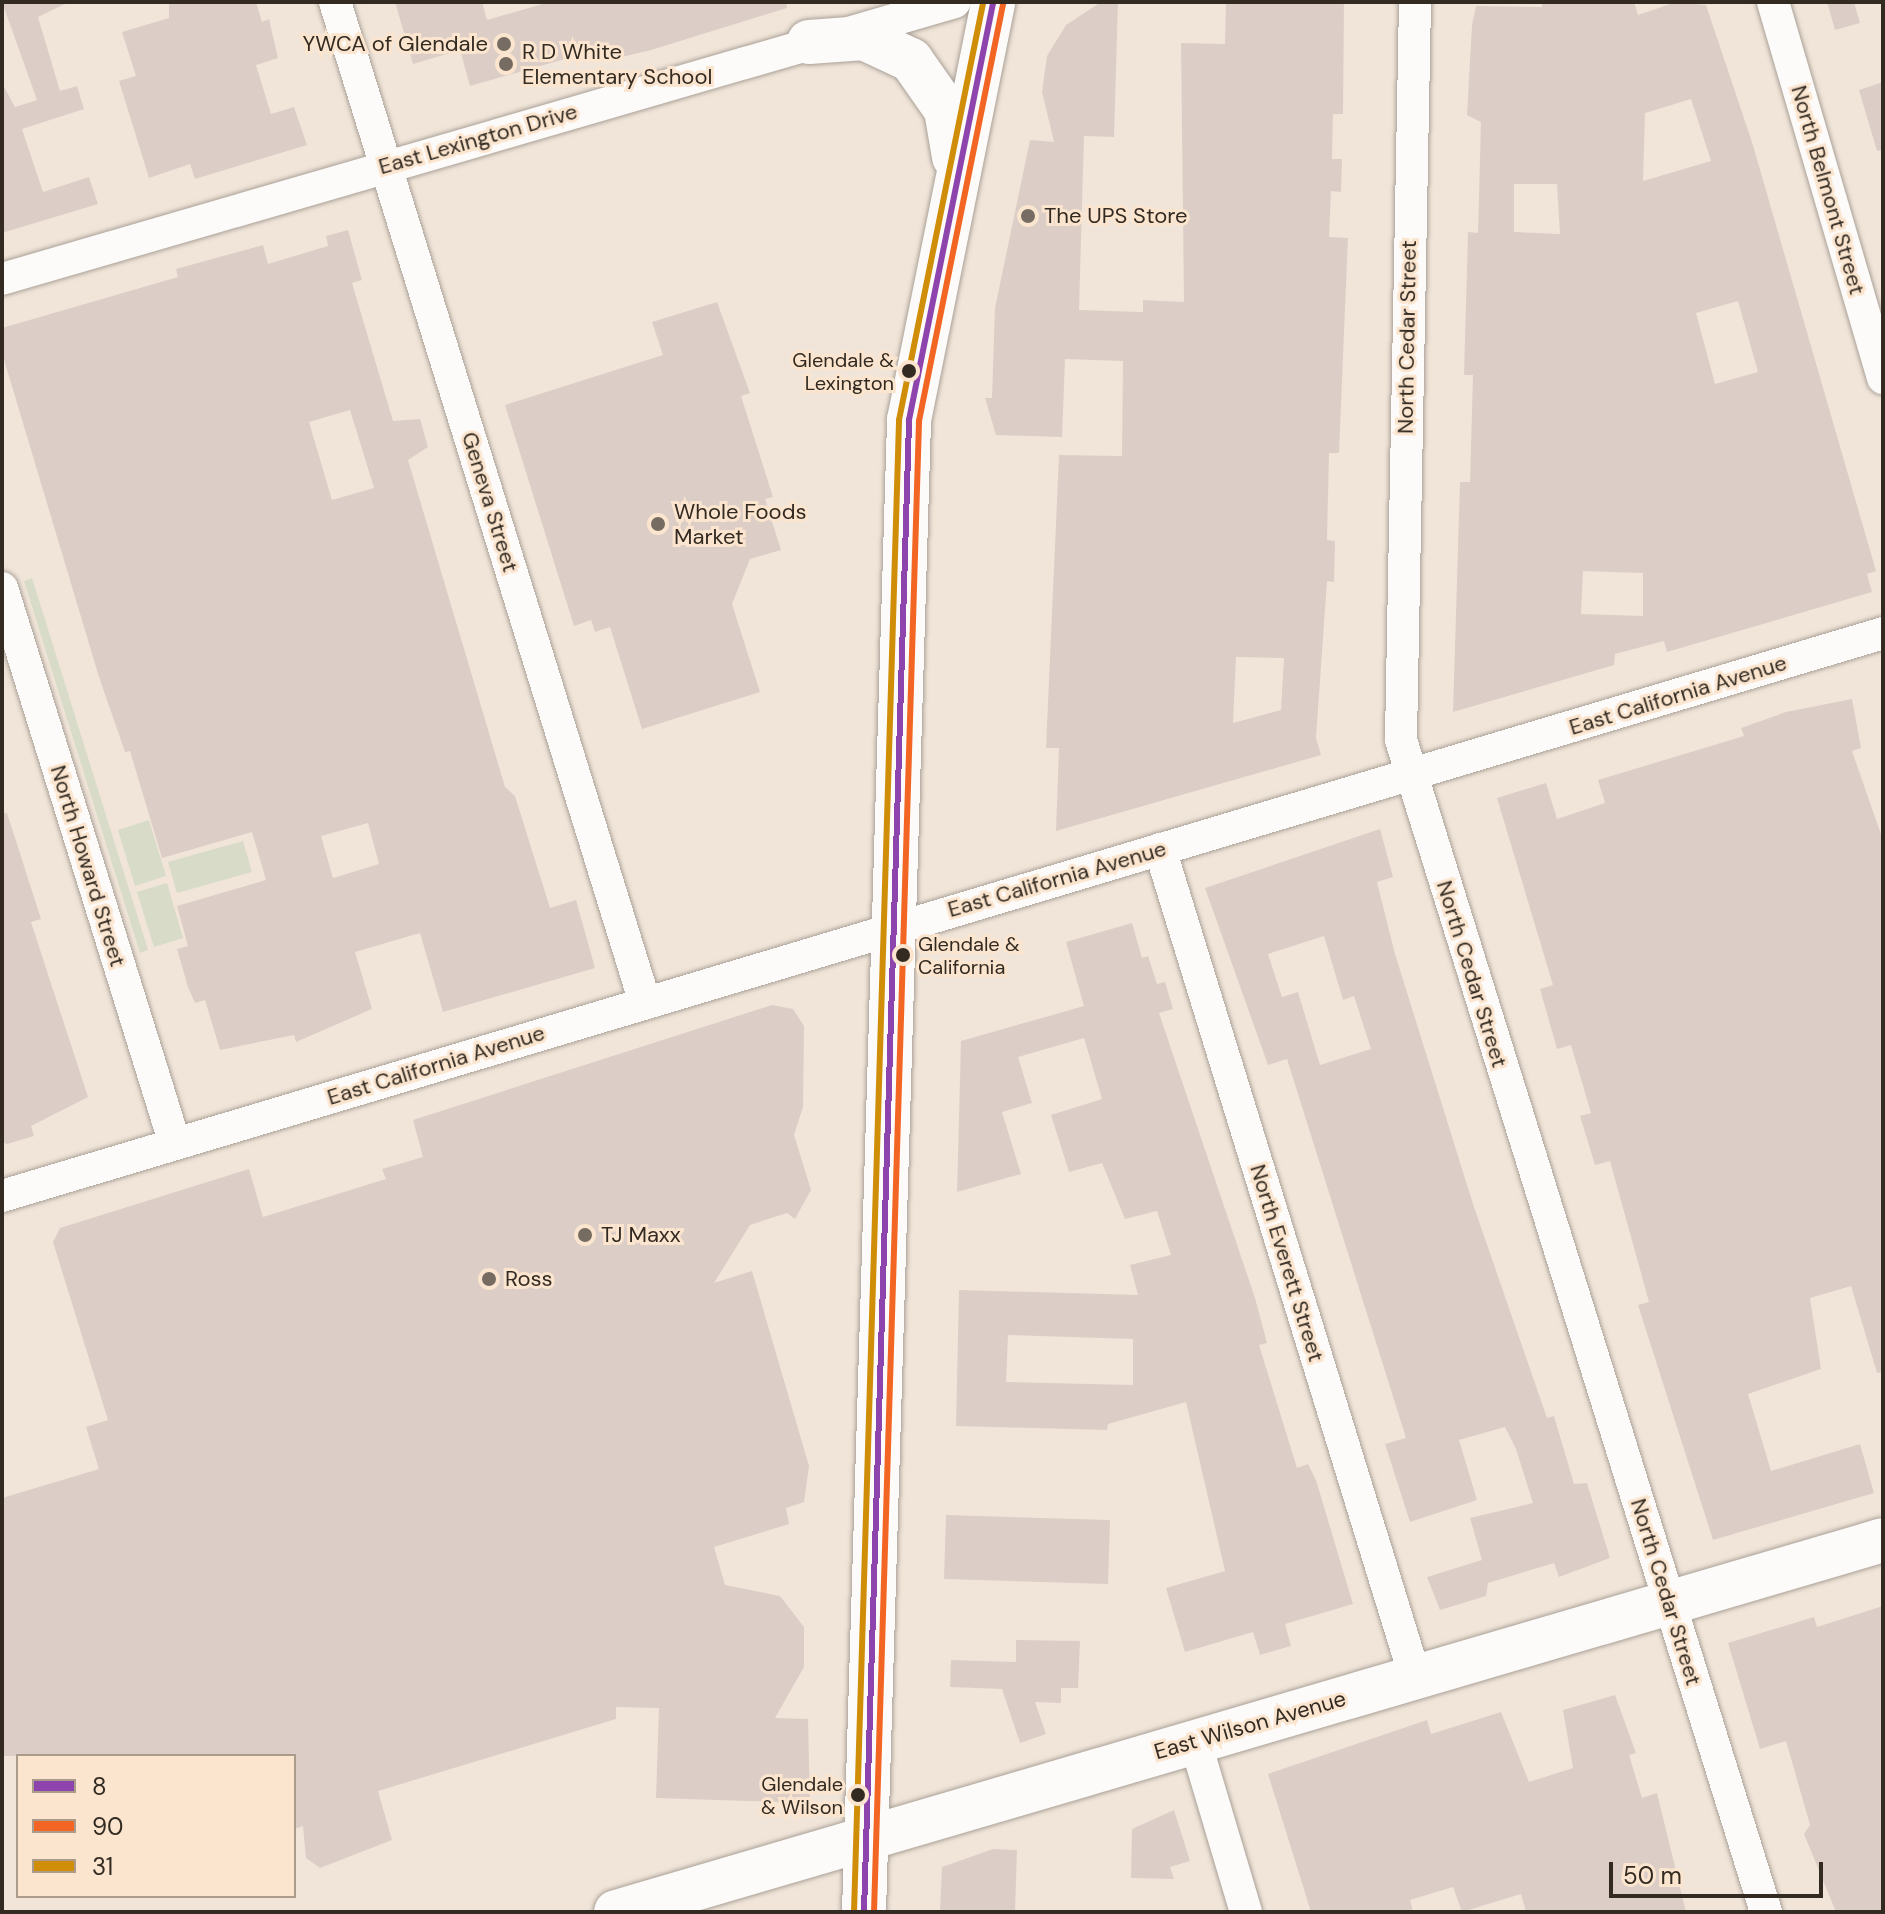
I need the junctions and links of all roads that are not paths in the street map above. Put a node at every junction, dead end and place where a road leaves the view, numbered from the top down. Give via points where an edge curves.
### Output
1 (335, 2) edge
2 (955, 2) edge
3 (993, 2) edge
4 (1415, 2) edge
5 (1773, 2) edge
6 (861, 15) edge
7 (809, 42) junction
8 (386, 166) junction
9 (952, 193) junction
10 (2, 279) edge
11 (1883, 378) edge
12 (2, 588) edge
13 (1883, 633) edge
14 (1410, 777) junction
15 (1160, 849) junction
16 (899, 925) junction
17 (645, 1003) junction
18 (175, 1144) junction
19 (2, 1196) edge
20 (1883, 1540) edge
21 (1669, 1603) junction
22 (1415, 1677) junction
23 (1195, 1741) junction
24 (866, 1838) junction
25 (616, 1912) edge
26 (864, 1912) edge
27 (1246, 1912) edge
28 (1766, 1912) edge

1 - 8 street, Geneva Street
2 - 6 street, East Lexington Drive
3 - 9 main road
4 - 14 street, North Cedar Street via 1399,708
5 - 11 street, North Belmont Street
6 - 7 street, East Lexington Drive
7 - 8 street, East Lexington Drive
7 - 9 main road via 864,38 911,60 946,110 955,142
8 - 10 street, East Lexington Drive
8 - 17 street, Geneva Street
9 - 16 main road via 909,420
12 - 18 street, North Howard Street
13 - 14 street, East California Avenue
14 - 15 street, East California Avenue
14 - 21 street, North Cedar Street
15 - 16 street, East California Avenue
15 - 22 street, North Everett Street
16 - 17 street, East California Avenue
16 - 24 main road
17 - 18 street, East California Avenue
18 - 19 street, East California Avenue
20 - 21 main road, East Wilson Avenue
21 - 22 main road, East Wilson Avenue
21 - 28 street, North Cedar Street
22 - 23 main road, East Wilson Avenue
23 - 24 main road, East Wilson Avenue
23 - 27 street
24 - 25 main road, East Wilson Avenue
24 - 26 main road

